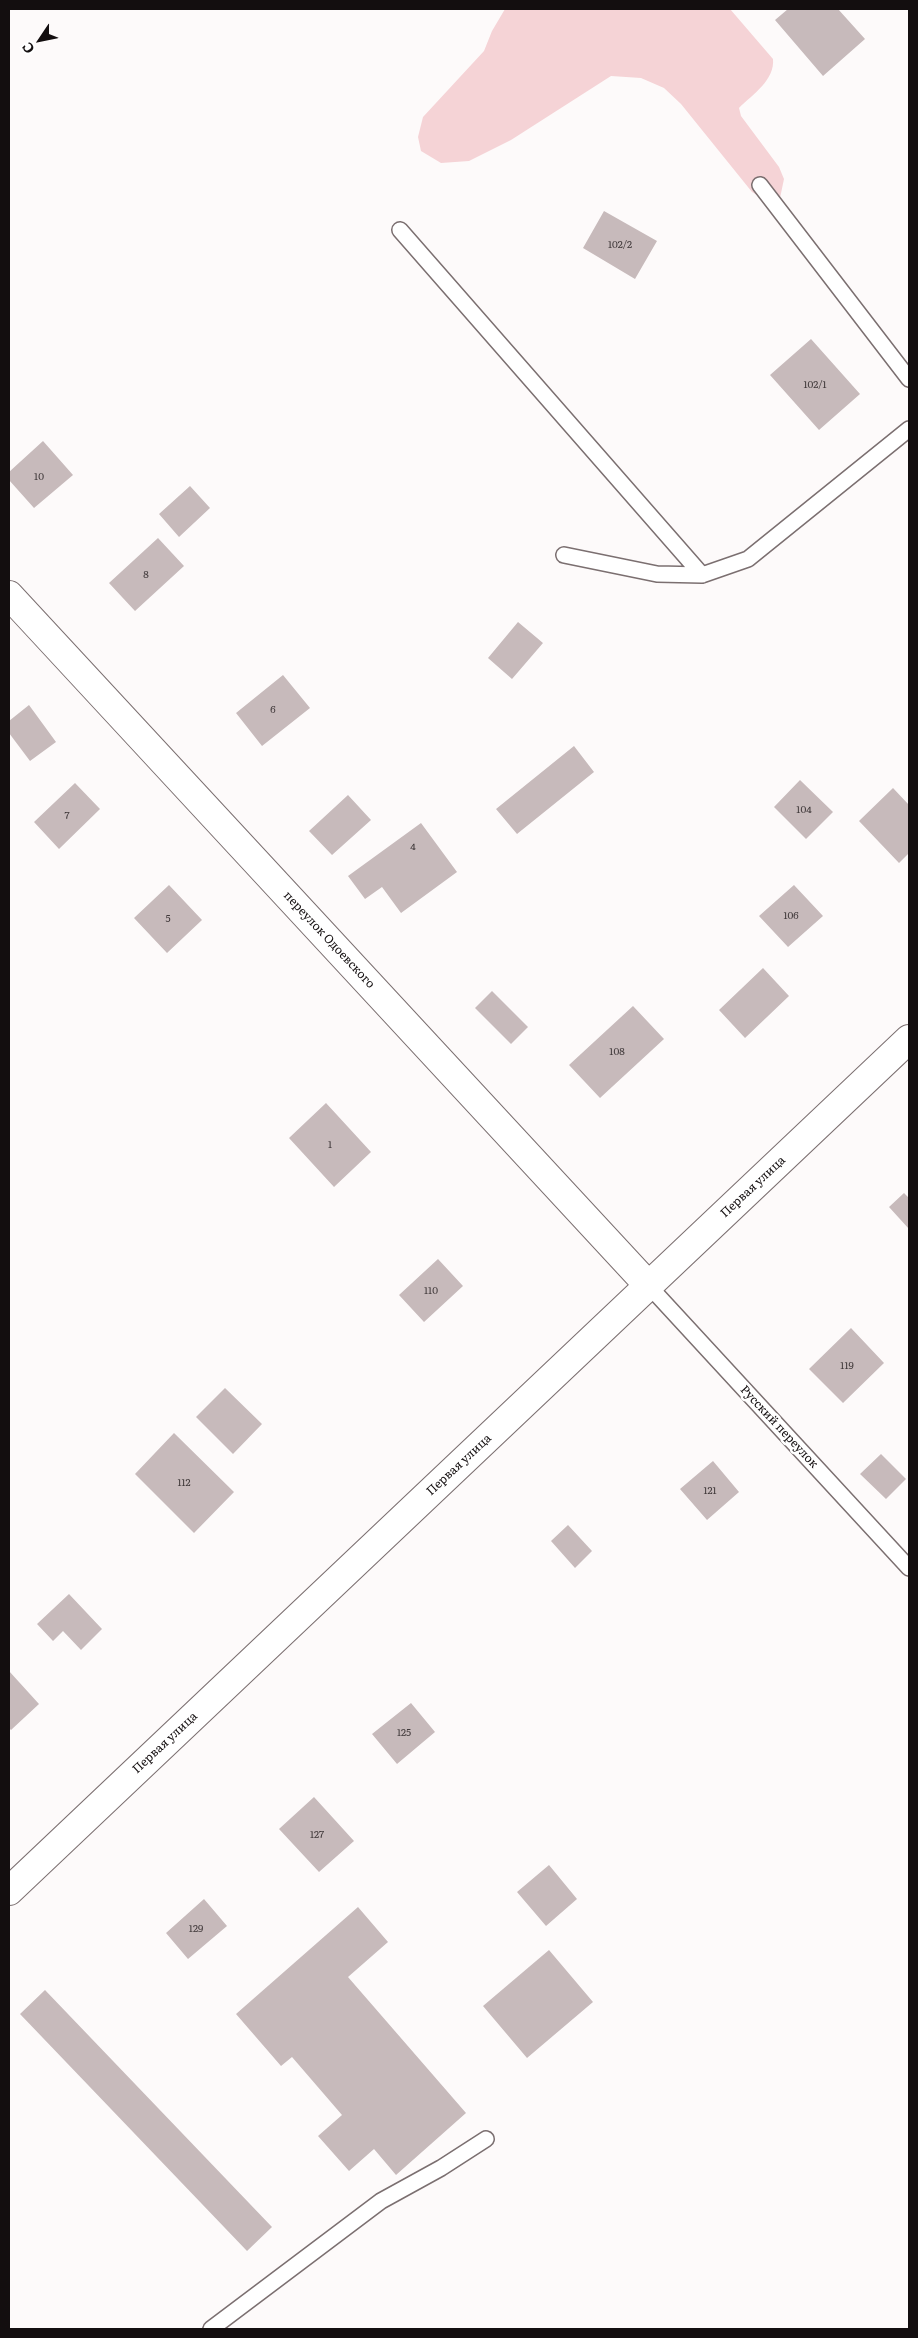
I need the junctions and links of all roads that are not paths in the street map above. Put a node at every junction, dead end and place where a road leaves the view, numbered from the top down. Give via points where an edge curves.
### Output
1 (760, 184) dead end
2 (400, 230) dead end
3 (909, 379) edge
4 (909, 429) edge
5 (564, 555) dead end
6 (702, 575) junction
7 (9, 595) edge
8 (909, 1039) edge
9 (649, 1286) junction
10 (909, 1568) edge
11 (9, 1891) edge
12 (486, 2139) dead end
13 (211, 2329) edge

1 - 3 lane
2 - 6 lane
4 - 6 lane via 748,559
5 - 6 lane via 657,574
7 - 9 street, переулок Одоевского
8 - 9 street, Первая улица
9 - 10 lane, Русский переулок
9 - 11 street, Первая улица
12 - 13 lane via 381,2201

